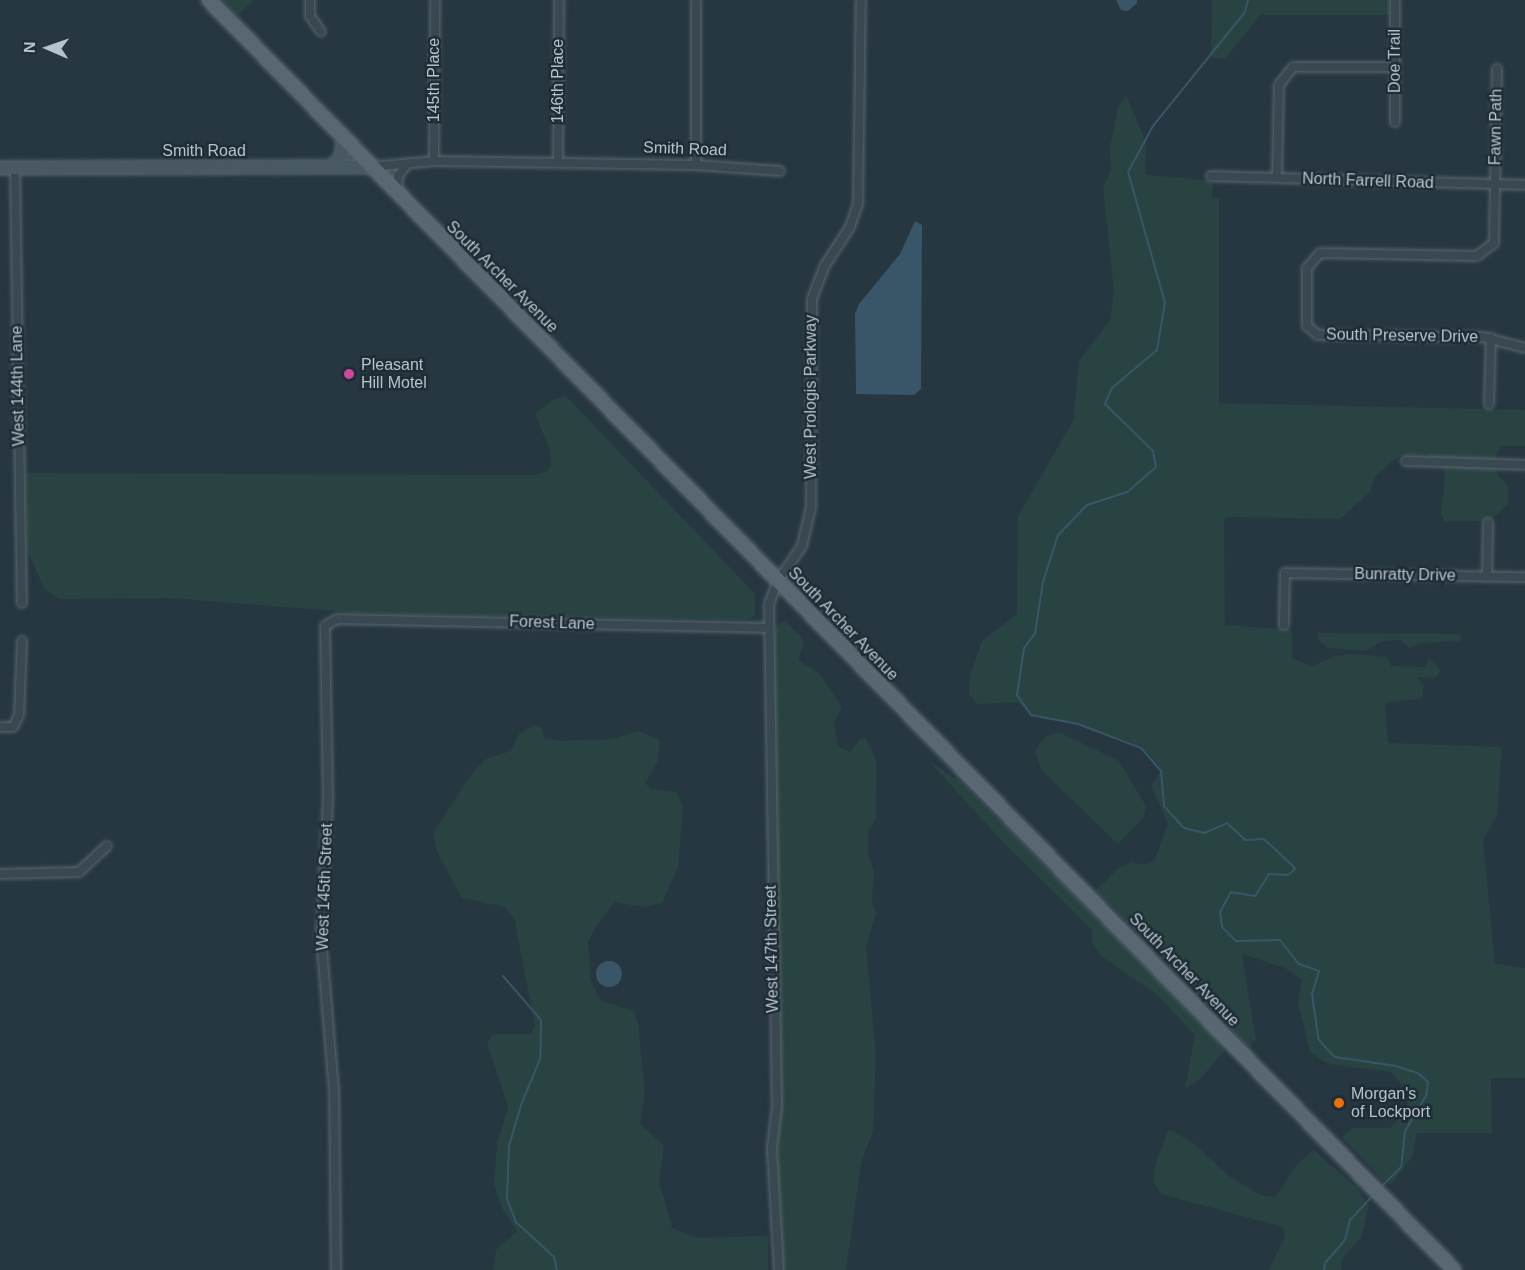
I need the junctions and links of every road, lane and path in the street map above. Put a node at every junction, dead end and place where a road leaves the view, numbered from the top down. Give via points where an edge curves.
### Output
1 (210, 0) edge
2 (310, 0) edge
3 (435, 0) edge
4 (558, 0) edge
5 (696, 0) edge
6 (861, 0) edge
7 (1395, 0) edge
8 (321, 32) dead end
9 (1394, 67) junction
10 (1497, 69) dead end
11 (1395, 122) dead end
12 (343, 138) junction
13 (434, 161) junction
14 (558, 163) junction
15 (408, 164) junction
16 (696, 165) junction
17 (332, 167) junction
18 (371, 167) junction
19 (0, 168) edge
20 (15, 168) junction
21 (780, 171) dead end
22 (1211, 176) dead end
23 (1277, 178) junction
24 (1495, 185) junction
25 (1525, 185) edge
26 (398, 194) junction
27 (1491, 338) junction
28 (1525, 348) edge
29 (1489, 404) dead end
30 (1406, 461) dead end
31 (1525, 465) edge
32 (1488, 523) dead end
33 (1486, 577) junction
34 (1525, 577) edge
35 (778, 581) junction
36 (22, 603) dead end
37 (337, 619) joint
38 (1284, 625) dead end
39 (768, 628) junction
40 (22, 641) dead end
41 (0, 727) edge
42 (106, 846) dead end
43 (0, 874) edge
44 (336, 1270) edge
45 (778, 1270) edge
46 (1454, 1270) edge

1 - 12 main road, South Archer Avenue
2 - 8 street via 310,16
3 - 13 street, 145th Place
4 - 14 street, 146th Place
5 - 16 street
6 - 35 street, West Prologis Parkway via 858,204 850,227 824,267 812,299 812,507 802,546
7 - 9 street, Doe Trail
9 - 11 street, Doe Trail
9 - 23 street via 1293,67 1279,85
10 - 24 street, Fawn Path
12 - 17 street via 342,154
12 - 18 main road, South Archer Avenue
13 - 14 street, Smith Road
13 - 15 street, Smith Road
14 - 16 street, Smith Road
15 - 18 street, Smith Road
15 - 26 street via 398,176
16 - 21 street, Smith Road
17 - 18 street, Smith Road
17 - 20 street, Smith Road
18 - 26 main road, South Archer Avenue
19 - 20 street, Smith Road
20 - 36 street, West 144th Lane
22 - 23 street, North Farrell Road
23 - 24 street, North Farrell Road
24 - 25 street, North Farrell Road
24 - 27 street, South Preserve Drive via 1494,243 1477,256 1320,253 1307,268 1307,327 1318,335
26 - 35 main road, South Archer Avenue
27 - 28 street, South Preserve Drive
27 - 29 street
30 - 31 street
32 - 33 street
33 - 34 street, Bunratty Drive
33 - 38 street, Bunratty Drive via 1285,573
35 - 39 street, West Prologis Parkway via 769,598
35 - 46 main road, South Archer Avenue
37 - 39 street, Forest Lane
37 - 44 street, West 145th Street via 325,626 328,801 321,937 334,1091
39 - 45 street, West 147th Street via 777,1106 772,1148
40 - 41 street via 19,715 13,727
42 - 43 street via 79,872

